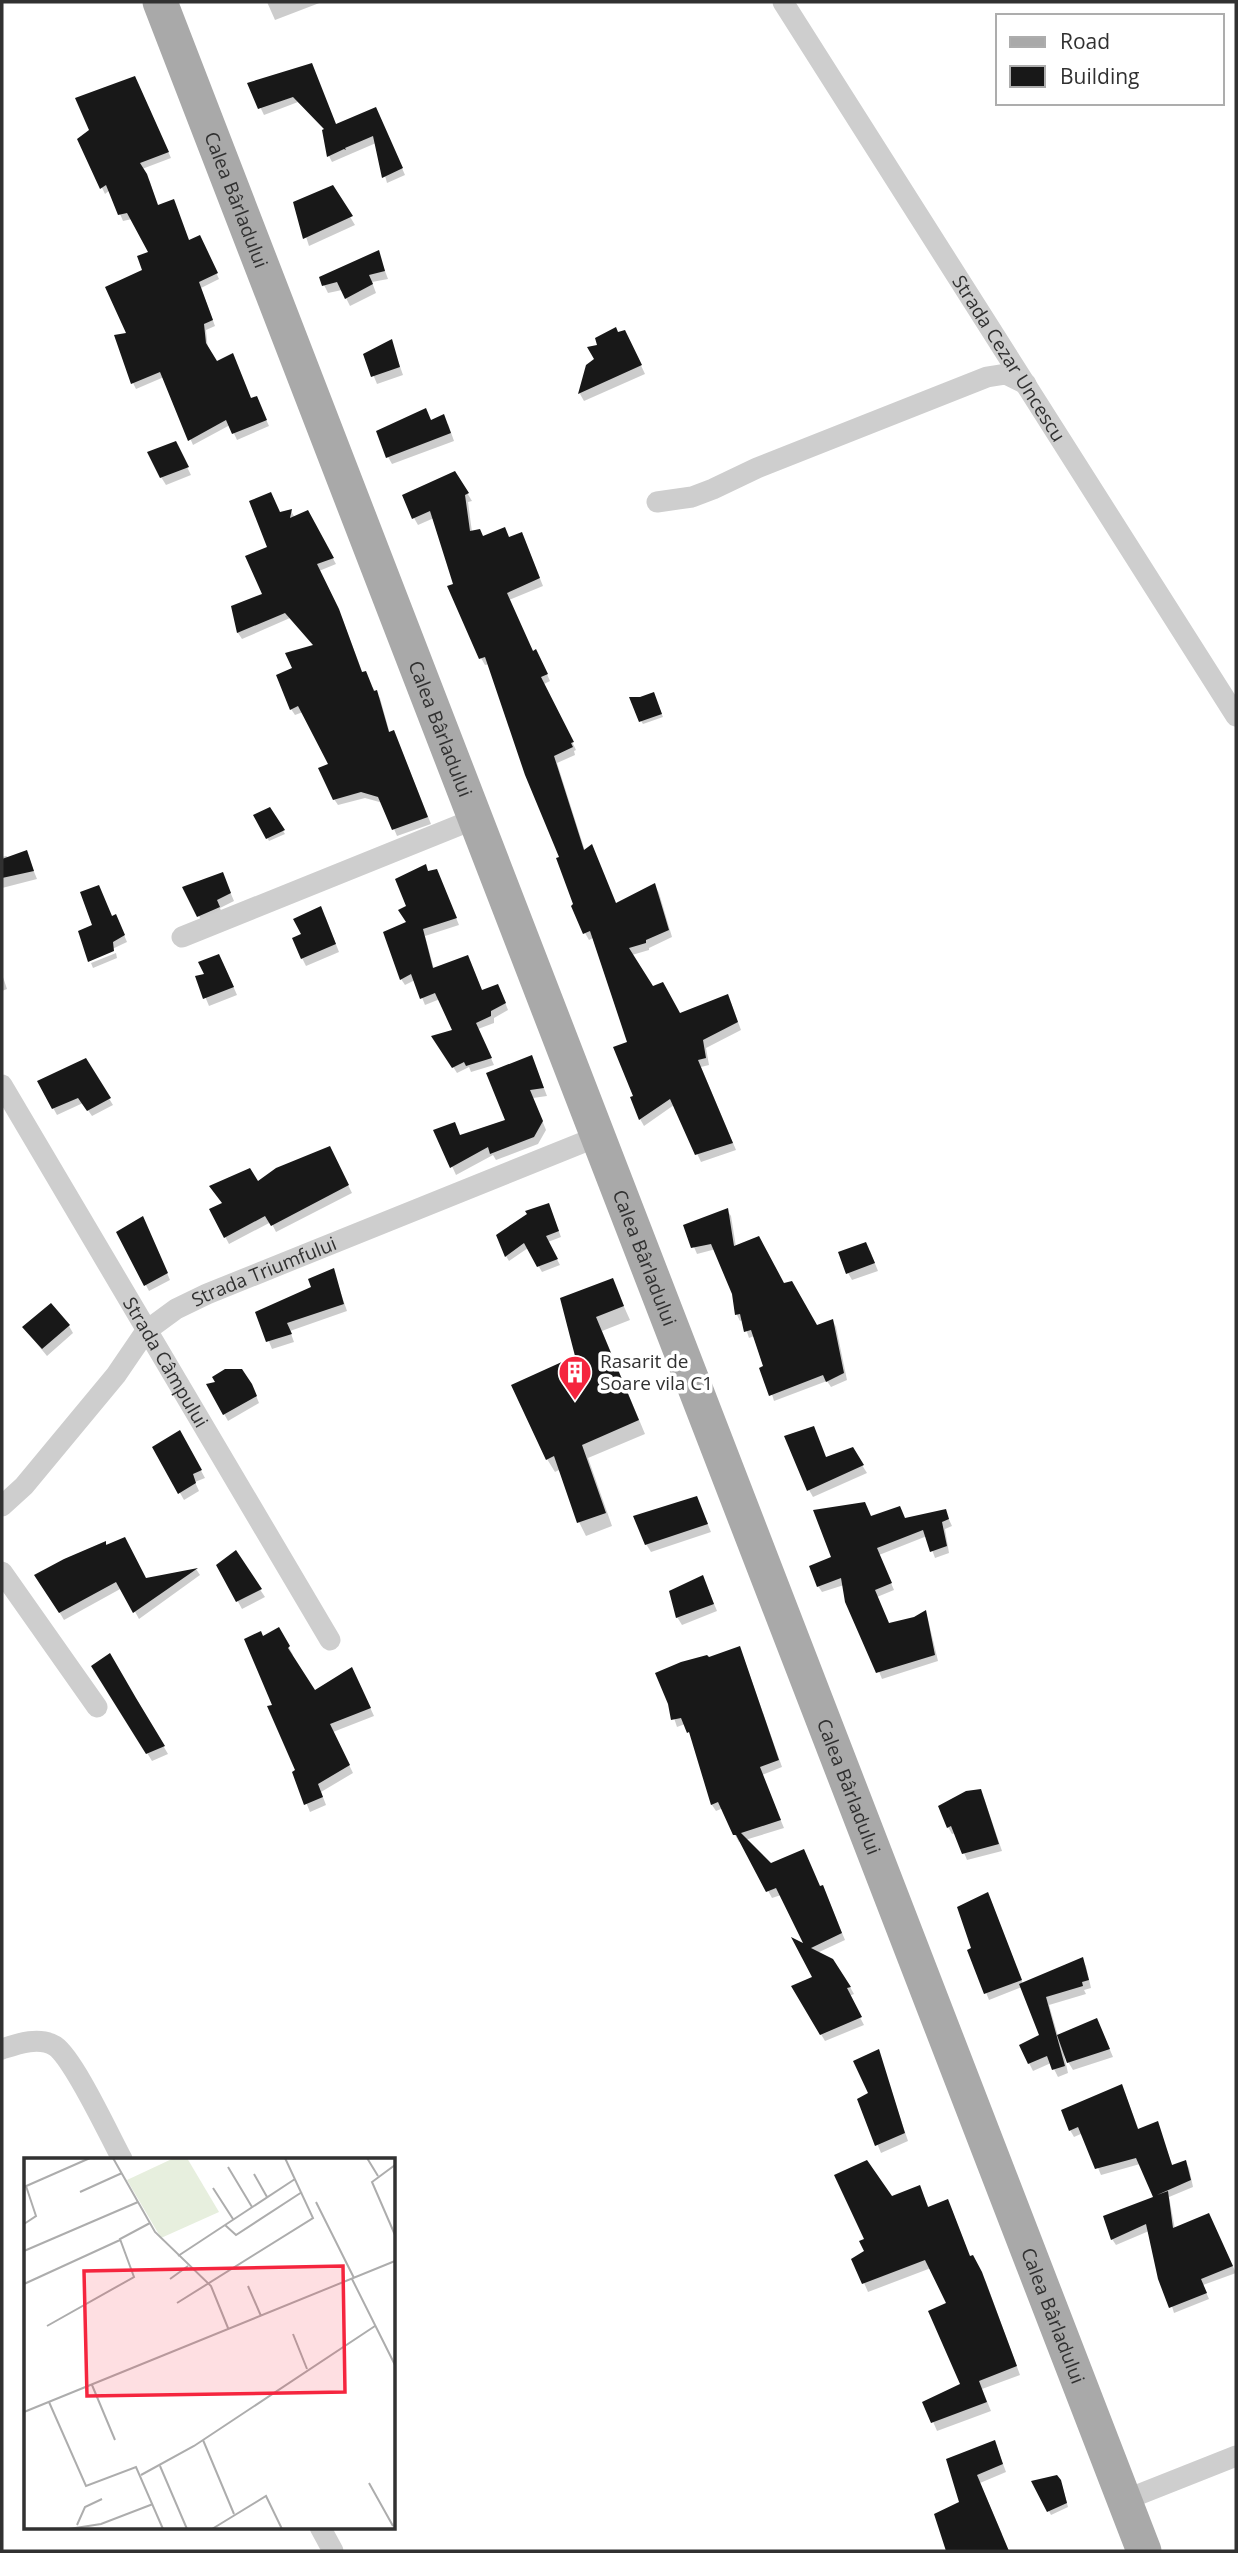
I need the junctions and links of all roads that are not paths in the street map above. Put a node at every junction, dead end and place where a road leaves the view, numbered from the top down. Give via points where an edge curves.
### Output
1 (160, 2) edge
2 (783, 2) edge
3 (1026, 384) junction
4 (657, 502) dead end
5 (1236, 716) edge
6 (477, 818) junction
7 (181, 937) dead end
8 (2, 1085) edge
9 (599, 1136) junction
10 (146, 1331) junction
11 (2, 1506) edge
12 (2, 1572) edge
13 (330, 1640) dead end
14 (97, 1707) dead end
15 (2, 2049) edge
16 (120, 2158) edge
17 (1236, 2456) edge
18 (1125, 2500) junction
19 (321, 2528) edge
20 (333, 2551) edge
21 (1144, 2551) edge

1 - 6 main road, Calea Bârladului
2 - 3 street, Strada Cezar Uncescu
3 - 4 street via 1006,374 986,377 692,497
3 - 5 street, Strada Cezar Uncescu
6 - 7 street
6 - 9 main road, Calea Bârladului
8 - 10 street, Strada Câmpului
9 - 10 street, Strada Triumfului via 207,1294
9 - 18 main road, Calea Bârladului
10 - 11 street, Strada Triumfului via 116,1375
10 - 13 street, Strada Câmpului
12 - 14 street
15 - 16 street via 24,2041 53,2045 68,2060
17 - 18 street
18 - 21 main road, Calea Bârladului
19 - 20 street

